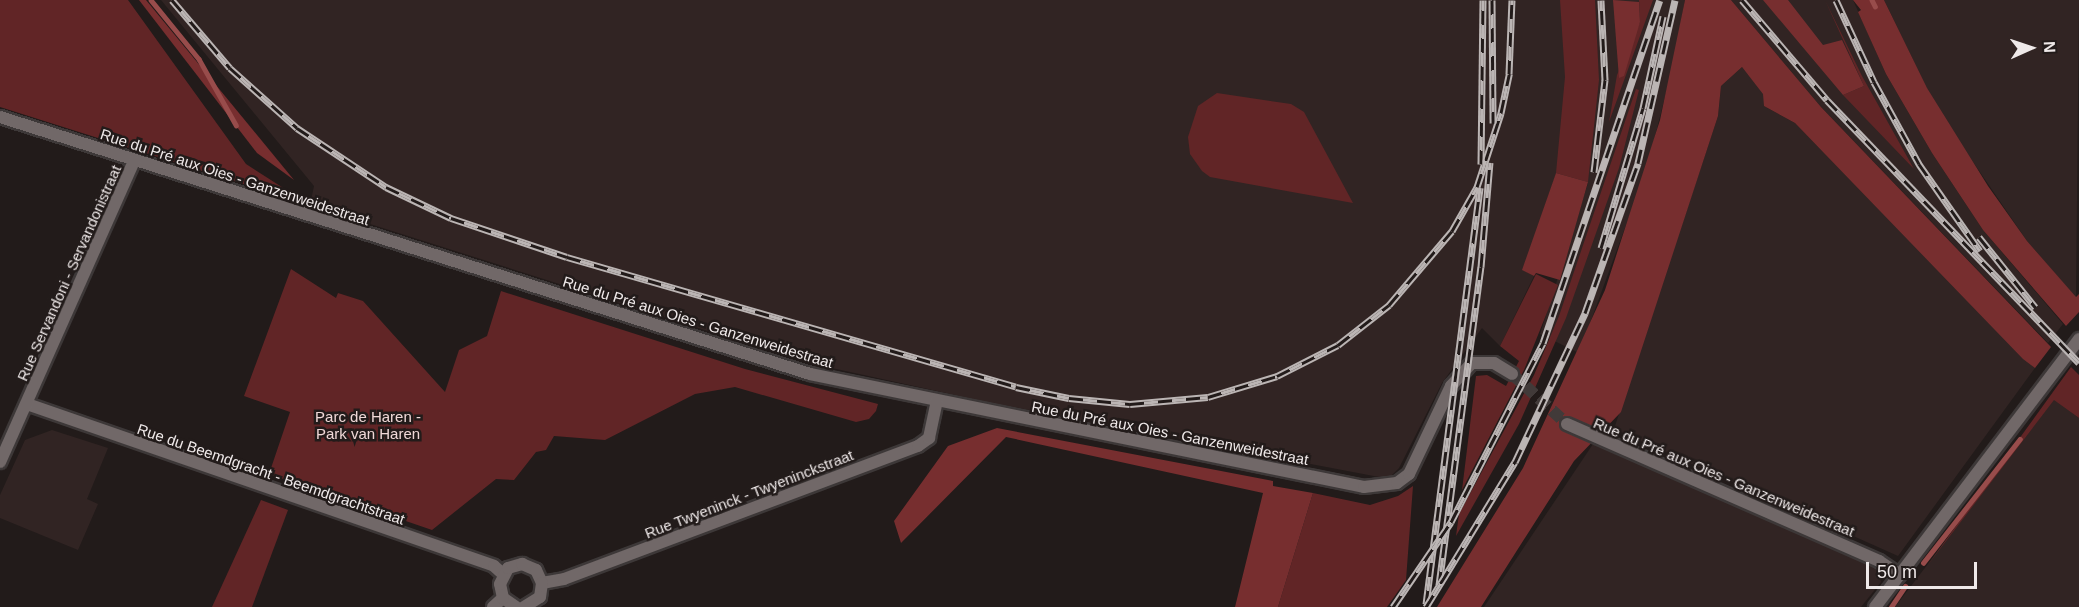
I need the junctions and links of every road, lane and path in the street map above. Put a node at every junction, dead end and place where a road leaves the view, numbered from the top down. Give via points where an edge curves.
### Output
1 (0, 117) edge
2 (134, 161) junction
3 (2079, 339) edge
4 (1512, 374) tunnel mouth
5 (937, 401) junction
6 (27, 404) junction
7 (1567, 424) tunnel mouth
8 (0, 462) edge
9 (503, 574) junction
10 (1900, 574) junction
11 (542, 583) junction
12 (503, 598) junction
13 (493, 607) edge
14 (516, 607) edge
15 (524, 607) edge
16 (1875, 607) edge

1 - 2 street, Rue du Pré aux Oies - Ganzenweidestraat
2 - 5 street, Rue du Pré aux Oies - Ganzenweidestraat via 753,358
2 - 6 street, Rue Servandoni - Servandonistraat
3 - 10 street
4 - 5 street, Rue du Pré aux Oies - Ganzenweidestraat via 1494,363 1472,363 1461,371 1409,474 1397,483 1379,488
5 - 11 street, Rue Twyeninck - Twyeninckstraat via 929,438 918,446 564,579
6 - 8 street, Rue Servandoni - Servandonistraat
6 - 9 street, Rue du Beemdgracht - Beemdgrachtstraat via 494,566
7 - 10 street, Rue du Pré aux Oies - Ganzenweidestraat via 1880,561
9 - 11 street via 522,564 536,570
9 - 12 street
10 - 16 street
11 - 15 street via 540,597
12 - 13 street
12 - 14 street

